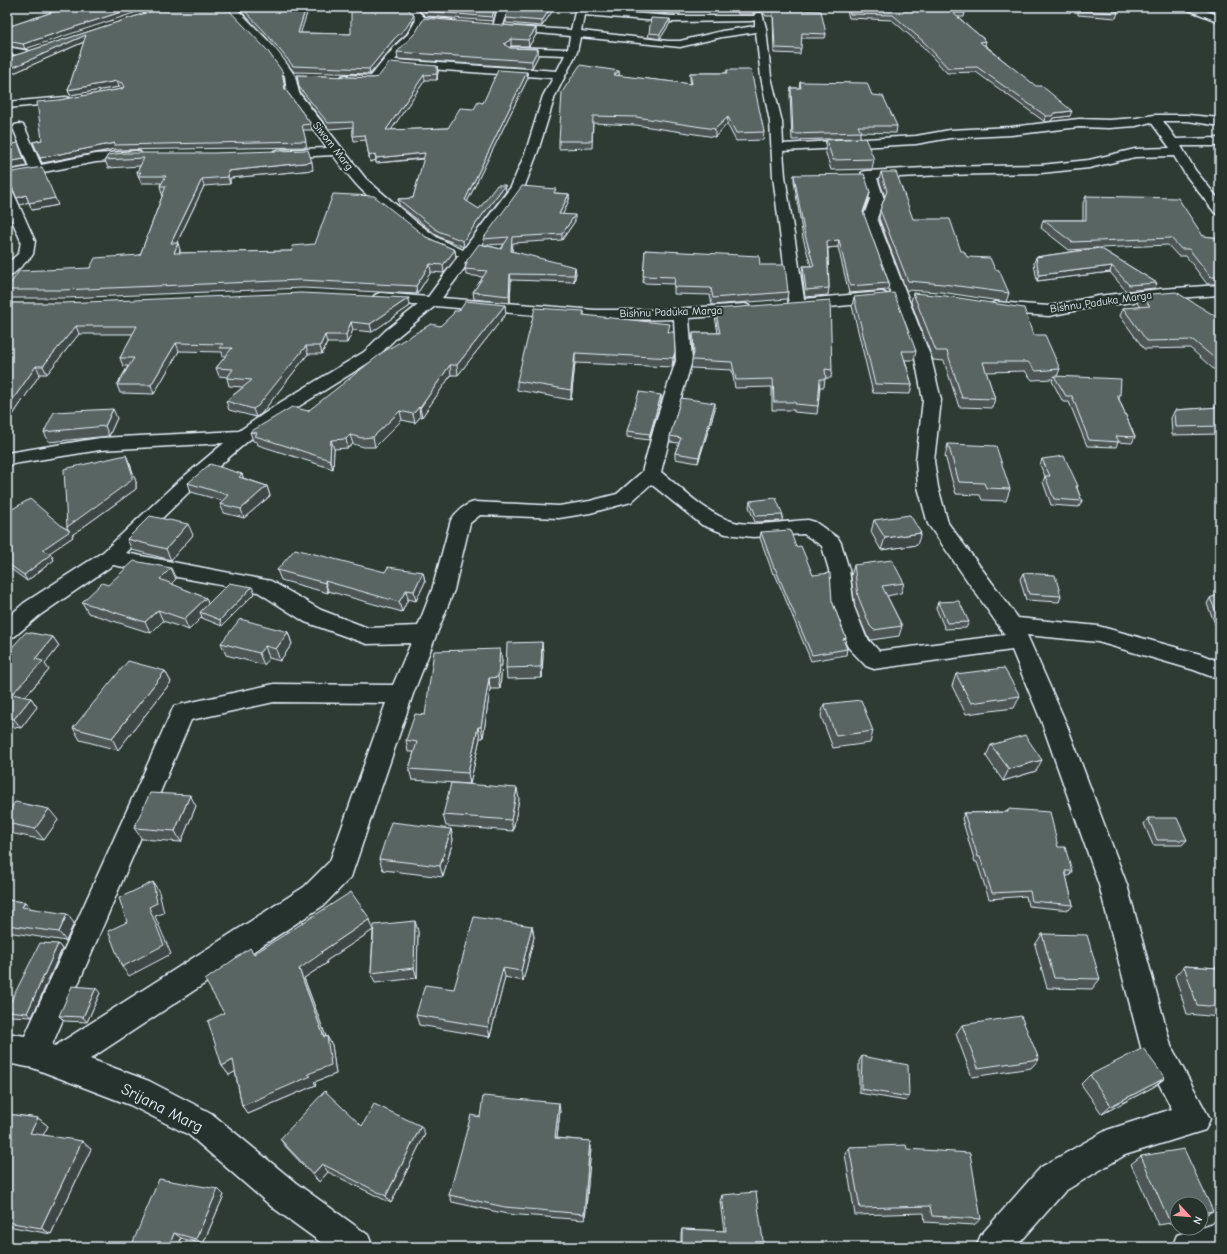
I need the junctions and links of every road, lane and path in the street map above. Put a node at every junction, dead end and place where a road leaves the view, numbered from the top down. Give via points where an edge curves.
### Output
1 (230, 7) edge
2 (409, 7) edge
3 (504, 7) edge
4 (757, 7) edge
5 (1189, 7) edge
6 (582, 10) edge
7 (1220, 19) edge
8 (421, 20) junction
9 (459, 23) edge
10 (760, 23) junction
11 (576, 33) junction
12 (7, 50) edge
13 (511, 50) edge
14 (572, 52) junction
15 (25, 53) edge
16 (386, 63) junction
17 (560, 75) junction
18 (336, 78) edge
19 (75, 98) edge
20 (7, 105) edge
21 (1154, 118) junction
22 (1220, 122) edge
23 (19, 128) dead end
24 (1220, 142) edge
25 (1175, 147) junction
26 (777, 148) junction
27 (336, 151) junction
28 (267, 154) edge
29 (149, 155) edge
30 (36, 170) junction
31 (7, 175) edge
32 (854, 175) edge
33 (869, 175) junction
34 (779, 176) junction
35 (794, 176) edge
36 (7, 194) edge
37 (1220, 210) edge
38 (466, 255) junction
39 (7, 272) edge
40 (1220, 290) edge
41 (908, 295) junction
42 (364, 298) edge
43 (432, 301) junction
44 (981, 304) edge
45 (760, 308) edge
46 (681, 312) junction
47 (243, 436) junction
48 (7, 459) edge
49 (651, 474) junction
50 (110, 557) junction
51 (7, 630) edge
52 (426, 634) junction
53 (1016, 634) junction
54 (1220, 670) edge
55 (401, 694) junction
56 (33, 1054) edge
57 (1220, 1238) edge
58 (356, 1247) edge
59 (993, 1247) edge
60 (1189, 1247) edge

1 - 27 street, Siwom Marg via 294,77 293,93
2 - 8 street
3 - 11 street via 494,26
4 - 10 street
5 - 7 street
6 - 10 street via 671,19
6 - 11 street
8 - 9 street
8 - 16 street via 412,36
10 - 11 street via 680,44 651,43
10 - 26 street via 766,77 776,122
11 - 14 street
12 - 15 street
13 - 14 street
14 - 17 street
16 - 17 street
16 - 18 street via 374,79
17 - 38 street via 549,96 532,151 517,188
19 - 20 street
21 - 22 street via 1188,118
21 - 25 street
21 - 26 street via 1136,122 1078,123 1011,131 950,134 916,140
23 - 30 street
24 - 25 street
25 - 33 street via 1089,164 1041,169
25 - 37 street via 1189,171
26 - 34 street
27 - 28 street
27 - 38 street, Siwom Marg via 361,182 410,224 433,241
29 - 30 street via 96,158
30 - 31 street
32 - 33 street
33 - 41 street via 877,199 870,218
34 - 35 street
34 - 41 street via 789,305
36 - 39 street via 28,241 26,254
38 - 43 street
40 - 44 street, Bishnu Paduka Marga via 1098,301 1049,311
41 - 53 street via 932,400 925,461 928,487 938,524
42 - 43 street, Bishnu Paduka Marga
43 - 46 street, Bishnu Paduka Marga via 575,314
43 - 47 street via 391,334 370,355
45 - 46 street, Bishnu Paduka Marga
46 - 49 street via 684,361
47 - 48 street via 100,444
47 - 50 street
49 - 52 street via 624,498 590,507 559,512 474,508 461,520 443,590
49 - 53 street via 709,520 733,529 808,527 831,543 840,570 843,607 856,641 874,660
50 - 51 street via 32,608
50 - 52 street via 264,586 313,616 367,636
52 - 55 street
53 - 54 street via 1020,626 1098,634
53 - 59 street via 1054,723 1113,885 1157,1051 1194,1119 1118,1141 1052,1179
55 - 56 street via 342,868 314,896
55 - 56 street via 274,693 182,713
56 - 58 street, Srijana Marg via 138,1092 200,1124 284,1195
57 - 60 street

